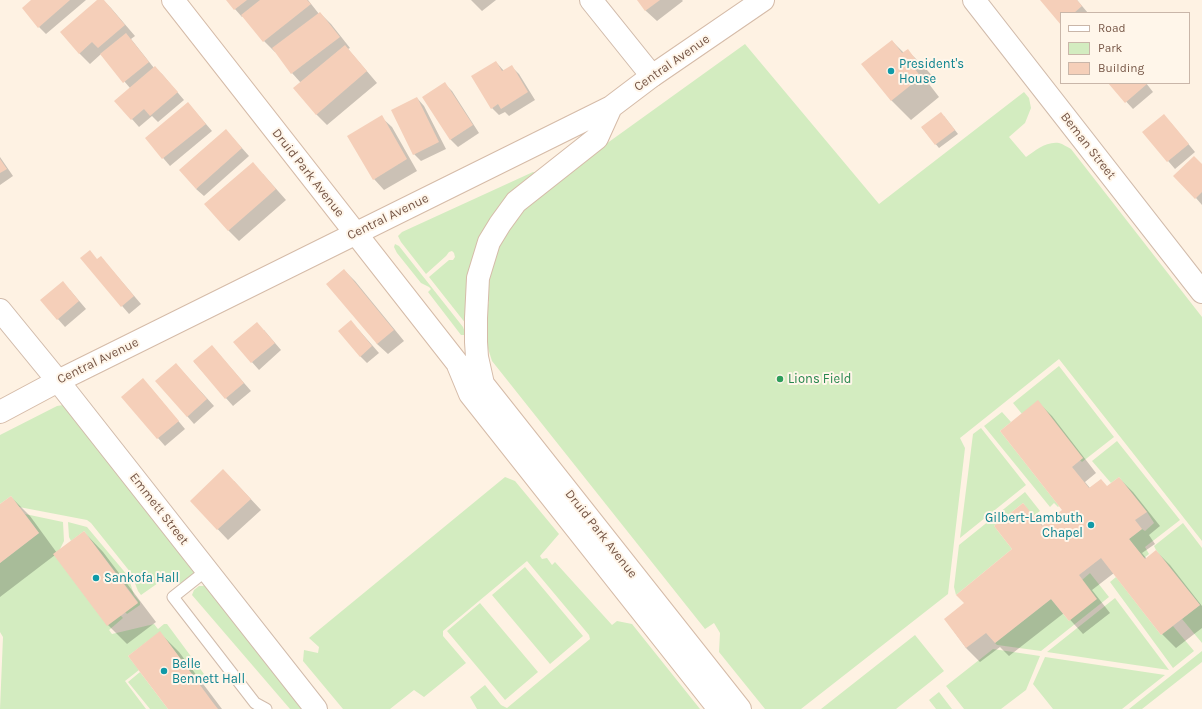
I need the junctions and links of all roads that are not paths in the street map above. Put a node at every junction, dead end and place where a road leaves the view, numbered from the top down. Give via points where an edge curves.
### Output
1 (174, 0) edge
2 (591, 0) edge
3 (763, 0) edge
4 (974, 0) edge
5 (652, 76) junction
6 (611, 107) junction
7 (355, 234) junction
8 (1202, 292) edge
9 (0, 310) edge
10 (458, 364) junction
11 (58, 381) junction
12 (484, 384) junction
13 (0, 412) edge
14 (207, 570) junction
15 (266, 709) edge
16 (316, 709) edge
17 (719, 709) edge
18 (740, 709) edge

1 - 7 street, Druid Park Avenue
2 - 5 street
3 - 5 street, Central Avenue
4 - 8 street, Beman Street
5 - 6 street, Central Avenue
6 - 7 street, Central Avenue
6 - 12 street via 597,138 516,202 488,242 478,278 476,318 476,342
7 - 10 street, Druid Park Avenue
7 - 11 street, Central Avenue
9 - 11 street, Emmett Street
10 - 12 street, Druid Park Avenue
10 - 17 street, Druid Park Avenue via 470,394
11 - 13 street, Central Avenue
11 - 14 street, Emmett Street
12 - 18 street, Druid Park Avenue
14 - 15 lane via 173,597 255,703
14 - 16 street, Emmett Street

